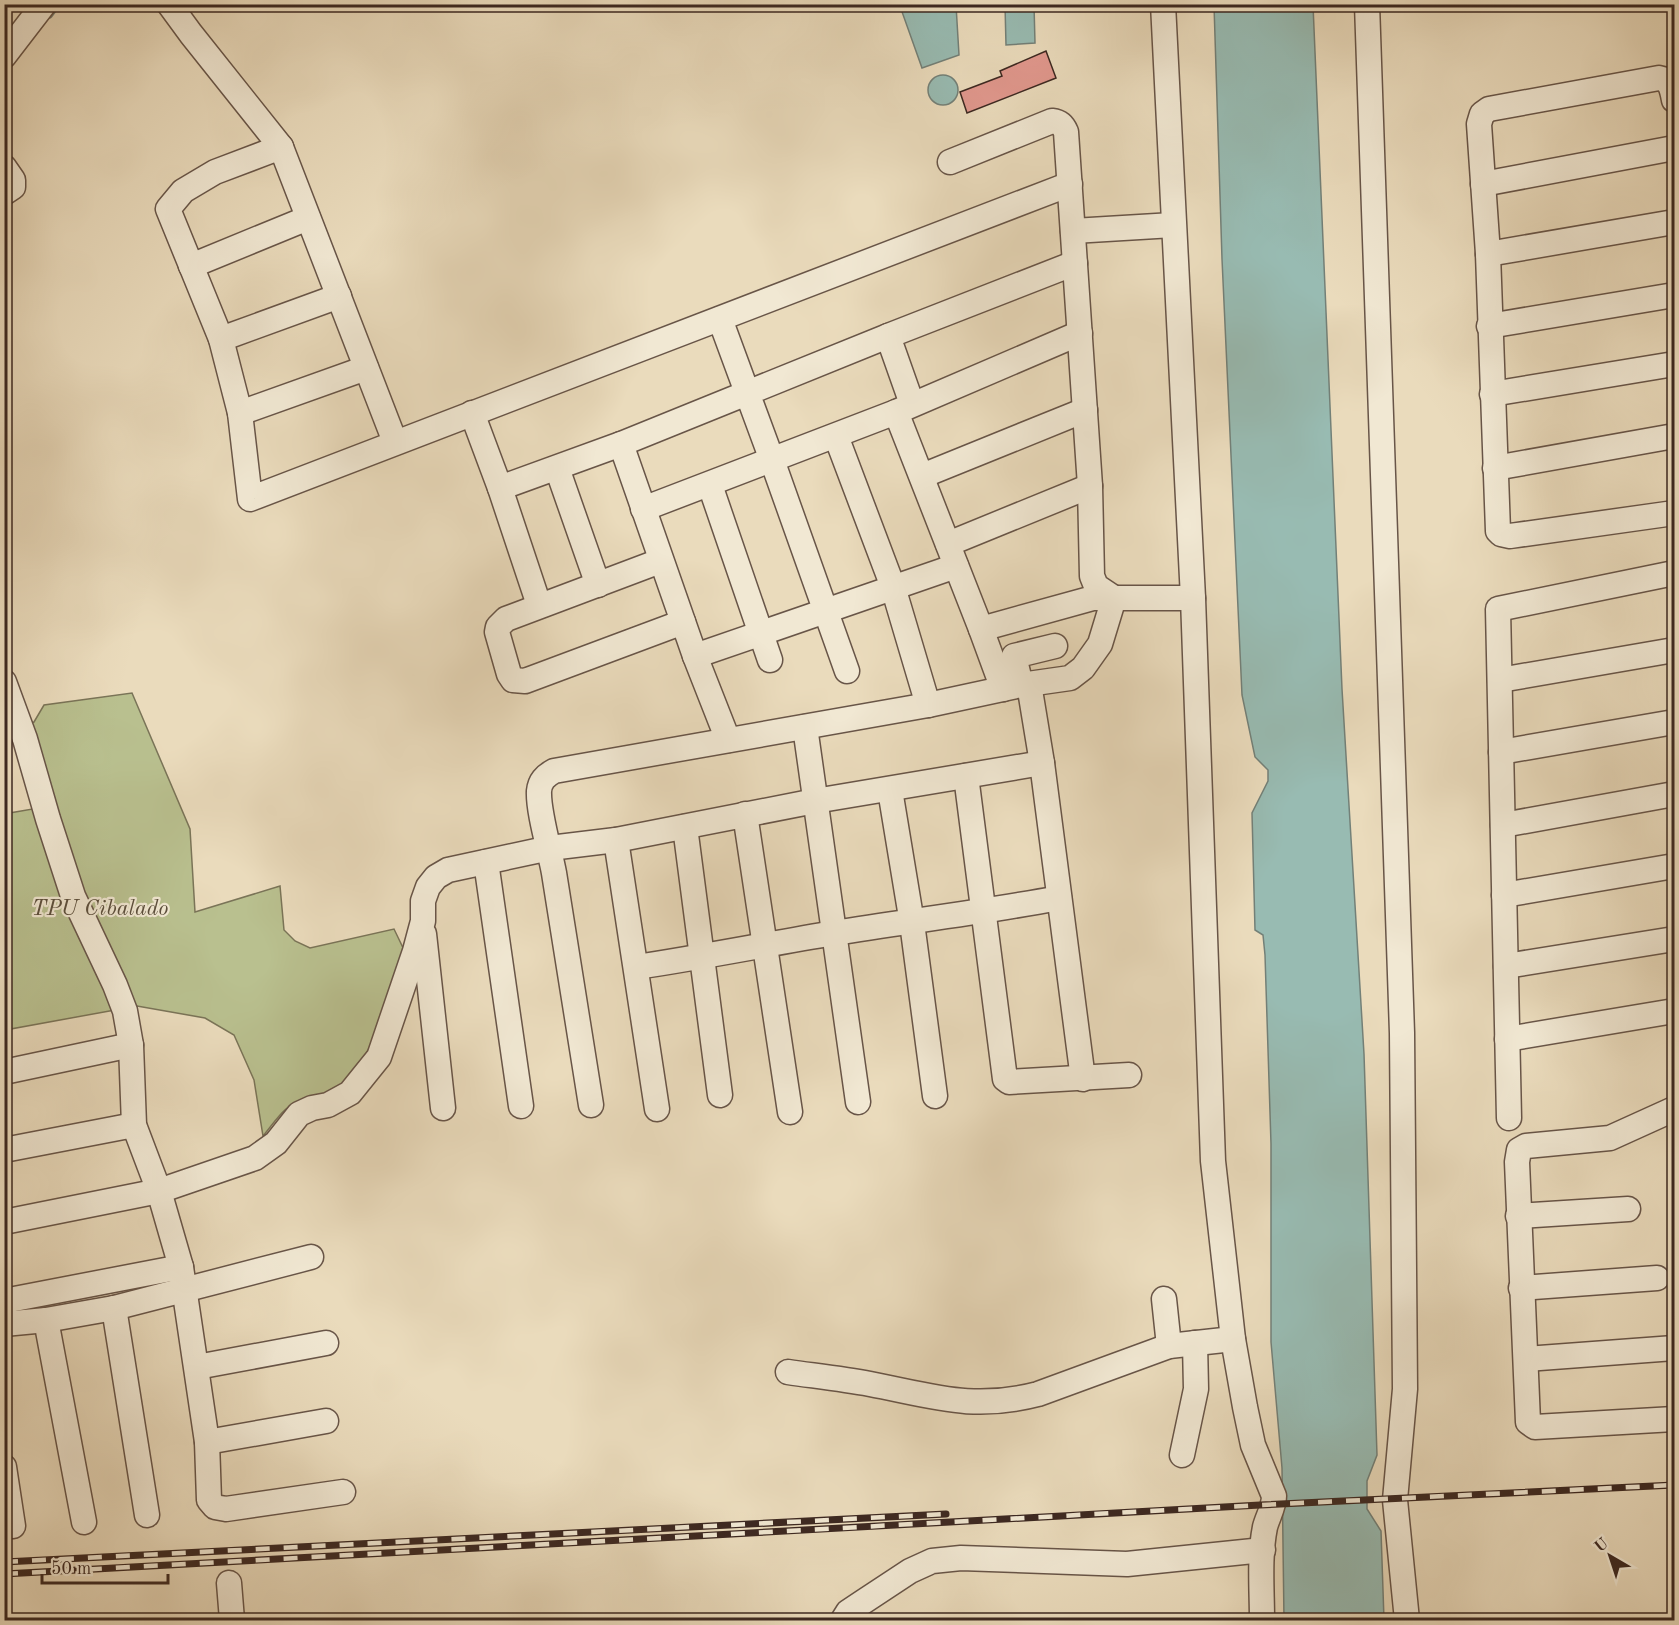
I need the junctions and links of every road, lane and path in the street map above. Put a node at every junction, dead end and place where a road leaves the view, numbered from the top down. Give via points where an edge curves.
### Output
1 (44, 4) edge
2 (169, 4) edge
3 (1163, 4) edge
4 (1366, 4) edge
5 (4, 56) edge
6 (1674, 100) edge
7 (281, 147) junction
8 (1674, 148) edge
9 (950, 162) dead end
10 (4, 167) edge
11 (1070, 184) junction
12 (1483, 184) junction
13 (4, 193) edge
14 (308, 218) junction
15 (1674, 222) edge
16 (1173, 225) junction
17 (1073, 231) junction
18 (1488, 254) junction
19 (1075, 263) junction
20 (191, 266) junction
21 (1674, 294) edge
22 (339, 296) junction
23 (720, 319) junction
24 (1489, 326) junction
25 (1080, 333) junction
26 (888, 336) junction
27 (221, 339) junction
28 (1674, 364) edge
29 (366, 368) junction
30 (747, 392) junction
31 (1492, 394) junction
32 (904, 408) junction
33 (1085, 410) junction
34 (240, 413) junction
35 (472, 413) junction
36 (836, 436) junction
37 (1674, 436) edge
38 (395, 442) junction
39 (621, 444) junction
40 (772, 460) junction
41 (557, 468) junction
42 (1495, 468) junction
43 (922, 476) junction
44 (710, 485) junction
45 (1090, 486) junction
46 (500, 488) junction
47 (643, 509) junction
48 (1674, 513) edge
49 (952, 555) junction
50 (660, 561) junction
51 (1674, 573) edge
52 (598, 585) junction
53 (893, 587) junction
54 (1114, 598) junction
55 (1193, 598) junction
56 (539, 605) junction
57 (826, 611) junction
58 (683, 622) junction
59 (981, 629) junction
60 (760, 634) junction
61 (1055, 646) dead end
62 (1674, 650) edge
63 (695, 656) junction
64 (770, 660) dead end
65 (847, 671) dead end
66 (1500, 680) junction
67 (4, 682) edge
68 (1017, 686) junction
69 (928, 705) junction
70 (1674, 722) edge
71 (805, 727) junction
72 (728, 740) junction
73 (1501, 752) junction
74 (1041, 764) junction
75 (966, 776) junction
76 (890, 790) junction
77 (1674, 794) edge
78 (814, 801) junction
79 (746, 814) junction
80 (1503, 825) junction
81 (685, 827) junction
82 (616, 840) junction
83 (550, 848) junction
84 (486, 862) junction
85 (1674, 866) edge
86 (1504, 895) junction
87 (1059, 898) junction
88 (983, 912) junction
89 (423, 921) junction
90 (912, 922) junction
91 (835, 933) junction
92 (1674, 939) edge
93 (766, 946) junction
94 (701, 958) junction
95 (1506, 966) junction
96 (637, 967) junction
97 (1674, 1011) edge
98 (1507, 1038) junction
99 (130, 1045) junction
100 (4, 1072) edge
101 (1129, 1075) dead end
102 (1083, 1079) junction
103 (720, 1095) dead end
104 (935, 1096) dead end
105 (858, 1102) dead end
106 (591, 1105) dead end
107 (521, 1106) dead end
108 (443, 1108) dead end
109 (1674, 1109) edge
110 (657, 1110) dead end
111 (790, 1112) dead end
112 (1509, 1118) dead end
113 (134, 1125) junction
114 (4, 1150) edge
115 (159, 1191) junction
116 (1628, 1209) dead end
117 (1518, 1216) junction
118 (4, 1222) edge
119 (311, 1257) dead end
120 (183, 1277) junction
121 (1657, 1278) dead end
122 (1521, 1288) junction
123 (1164, 1299) dead end
124 (4, 1301) edge
125 (114, 1308) junction
126 (46, 1320) junction
127 (4, 1324) edge
128 (1233, 1340) junction
129 (326, 1342) dead end
130 (1195, 1343) junction
131 (1170, 1346) junction
132 (1674, 1348) edge
133 (1526, 1359) junction
134 (197, 1367) junction
135 (788, 1372) dead end
136 (1674, 1419) edge
137 (326, 1421) dead end
138 (207, 1442) junction
139 (1182, 1455) dead end
140 (4, 1467) edge
141 (343, 1492) dead end
142 (147, 1515) dead end
143 (84, 1522) dead end
144 (13, 1526) dead end
145 (1263, 1550) junction
146 (229, 1583) dead end
147 (232, 1620) edge
148 (843, 1620) edge
149 (1262, 1620) edge
150 (1407, 1620) edge

1 - 5 street
2 - 7 street
3 - 16 street
4 - 150 street via 1402,1033 1405,1389 1395,1500
6 - 12 street via 1670,85 1659,78 1489,109 1482,114 1479,124
7 - 14 street
7 - 20 street via 215,172 183,191 168,209
8 - 12 street
9 - 11 street via 1052,121 1058,122 1066,132
10 - 13 street via 13,180 13,187
11 - 17 street
11 - 23 street
12 - 18 street
14 - 20 street
14 - 22 street
15 - 18 street
16 - 17 street
16 - 55 street
17 - 19 street
18 - 24 street
19 - 25 street
19 - 26 street
20 - 27 street
21 - 24 street
22 - 27 street
22 - 29 street
23 - 30 street
23 - 35 street
24 - 31 street
25 - 32 street
25 - 33 street
26 - 30 street
26 - 32 street
27 - 34 street
28 - 31 street
29 - 34 street
29 - 38 street
30 - 39 street
30 - 40 street
31 - 42 street
32 - 36 street
32 - 43 street
33 - 43 street
33 - 45 street
34 - 38 street via 250,499
35 - 38 street
35 - 46 street
36 - 40 street
36 - 53 street
37 - 42 street
39 - 41 street
39 - 47 street
40 - 44 street
40 - 57 street
41 - 46 street
41 - 52 street
42 - 48 street via 1497,527 1505,536
43 - 49 street
44 - 47 street
44 - 60 street
45 - 49 street
45 - 54 street via 1092,576 1096,586
46 - 56 street
47 - 50 street
49 - 53 street
49 - 59 street
50 - 52 street
50 - 58 street
51 - 66 street via 1498,609
52 - 56 street
53 - 57 street
53 - 69 street
54 - 55 street
54 - 59 street via 1074,602
54 - 68 street via 1100,644 1083,668 1070,678
55 - 128 street via 1210,1116
56 - 58 street via 506,618 498,627 509,674 518,682
57 - 60 street
57 - 65 street
58 - 63 street
59 - 68 street
60 - 63 street
60 - 64 street
61 - 68 street via 1014,657
62 - 66 street
63 - 72 street
66 - 73 street
67 - 99 street via 72,896 125,1011
68 - 69 street
68 - 74 street
69 - 71 street
70 - 73 street
71 - 72 street
71 - 78 street
72 - 83 street via 554,771 545,776 539,791
73 - 80 street
74 - 75 street
74 - 87 street
75 - 76 street
75 - 88 street
76 - 78 street
76 - 90 street
77 - 80 street
78 - 79 street
78 - 91 street
79 - 81 street
79 - 93 street
80 - 86 street
81 - 82 street
81 - 94 street
82 - 83 street
82 - 96 street
83 - 84 street
83 - 106 street
84 - 89 street via 448,870 436,877 423,901
84 - 107 street
85 - 86 street
86 - 95 street
87 - 88 street
87 - 102 street
88 - 90 street
88 - 102 street via 1005,1079
89 - 108 street
89 - 115 street via 379,1057 350,1093 299,1114 276,1143 255,1158
90 - 91 street
90 - 104 street
91 - 93 street
91 - 105 street
92 - 95 street
93 - 94 street
93 - 111 street
94 - 96 street
94 - 103 street
95 - 98 street
96 - 110 street
97 - 98 street
98 - 112 street
99 - 100 street
99 - 113 street
101 - 102 street
109 - 117 street via 1610,1138 1533,1145 1520,1150
113 - 114 street
113 - 115 street
115 - 118 street
115 - 120 street
116 - 117 street
117 - 122 street
119 - 120 street
120 - 124 street
120 - 125 street
120 - 134 street
121 - 122 street
122 - 133 street
123 - 131 street
125 - 126 street
125 - 142 street
126 - 127 street
126 - 143 street
128 - 130 street
128 - 145 street via 1253,1444 1274,1496
129 - 134 street
130 - 131 street
130 - 139 street via 1196,1389
131 - 135 street via 1038,1394 992,1402 964,1403 868,1383
132 - 133 street
133 - 136 street via 1527,1418 1532,1426
134 - 138 street
137 - 138 street
138 - 141 street via 209,1500 215,1507 226,1509
140 - 144 street
145 - 148 street via 1127,1564 961,1558 932,1561 863,1602
145 - 149 street
146 - 147 street

